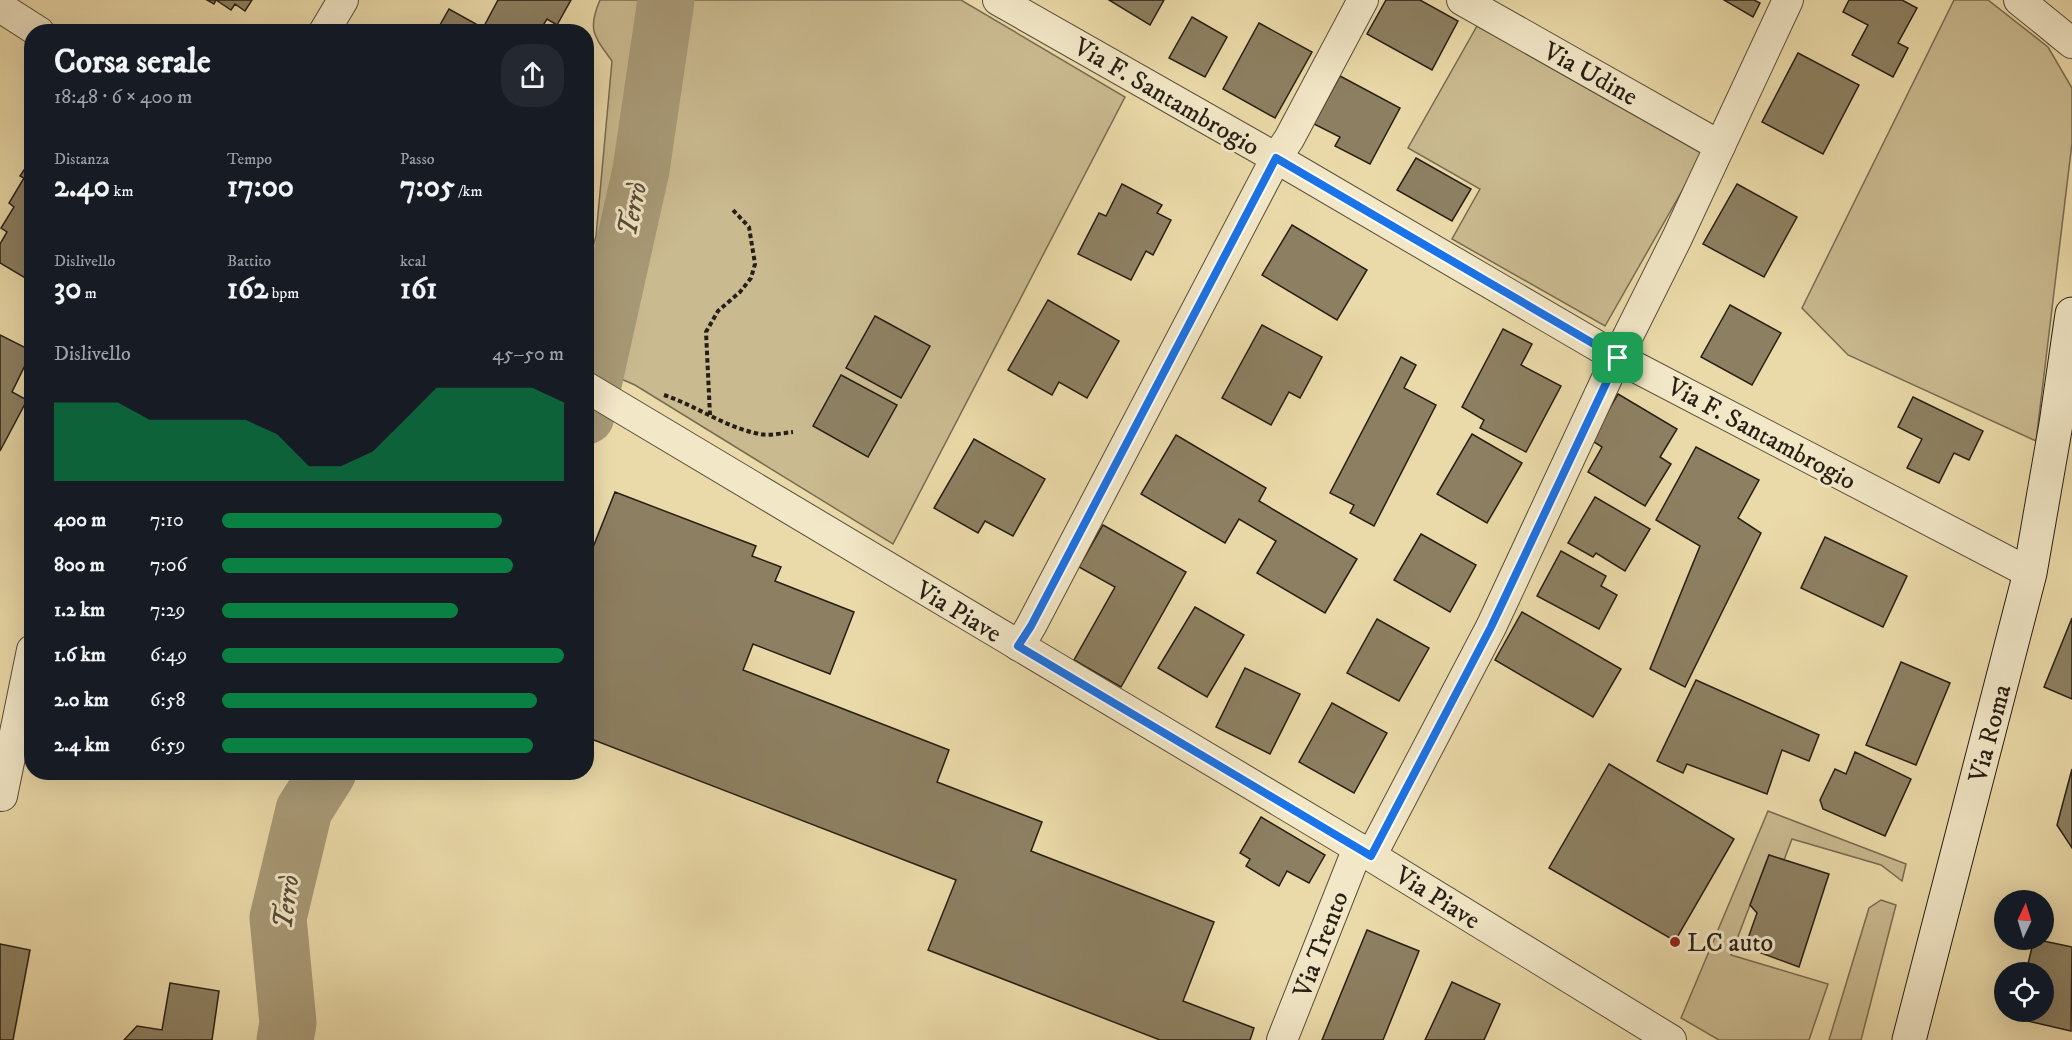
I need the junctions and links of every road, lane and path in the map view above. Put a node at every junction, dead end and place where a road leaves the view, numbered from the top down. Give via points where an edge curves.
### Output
1 (343, 0) edge
2 (998, 0) edge
3 (1363, 0) edge
4 (1462, 0) edge
5 (1788, 0) edge
6 (2019, 0) edge
7 (0, 7) edge
8 (27, 24) edge
9 (329, 24) edge
10 (2072, 43) edge
11 (1720, 146) junction
12 (1276, 158) junction
13 (733, 210) dead end
14 (2072, 314) edge
15 (1618, 358) junction
16 (594, 392) edge
17 (627, 411) junction
18 (710, 416) junction
19 (793, 432) dead end
20 (2030, 573) junction
21 (1018, 646) junction
22 (24, 689) edge
23 (2, 796) dead end
24 (1364, 852) junction
25 (1282, 1040) edge
26 (1671, 1040) edge
27 (1909, 1040) edge

1 - 9 street
2 - 12 street, Via F. Santambrogio
3 - 12 street
4 - 11 street, Via Udine
5 - 11 street, Via Trento
6 - 10 street
7 - 8 street
11 - 15 street, Via Trento
12 - 15 street, Via F. Santambrogio
12 - 21 street
13 - 18 path via 749,227 755,264 751,278 718,311 706,332
14 - 20 street, Via Roma
15 - 20 street, Via F. Santambrogio
15 - 24 street, Via Trento via 1491,627
16 - 17 street, Via Piave
17 - 18 path via 646,390 684,402
17 - 21 street, Via Piave
18 - 19 path via 762,435
20 - 27 street, Via Roma
21 - 24 street, Via Piave
22 - 23 street
24 - 25 street, Via Trento
24 - 26 street, Via Piave

